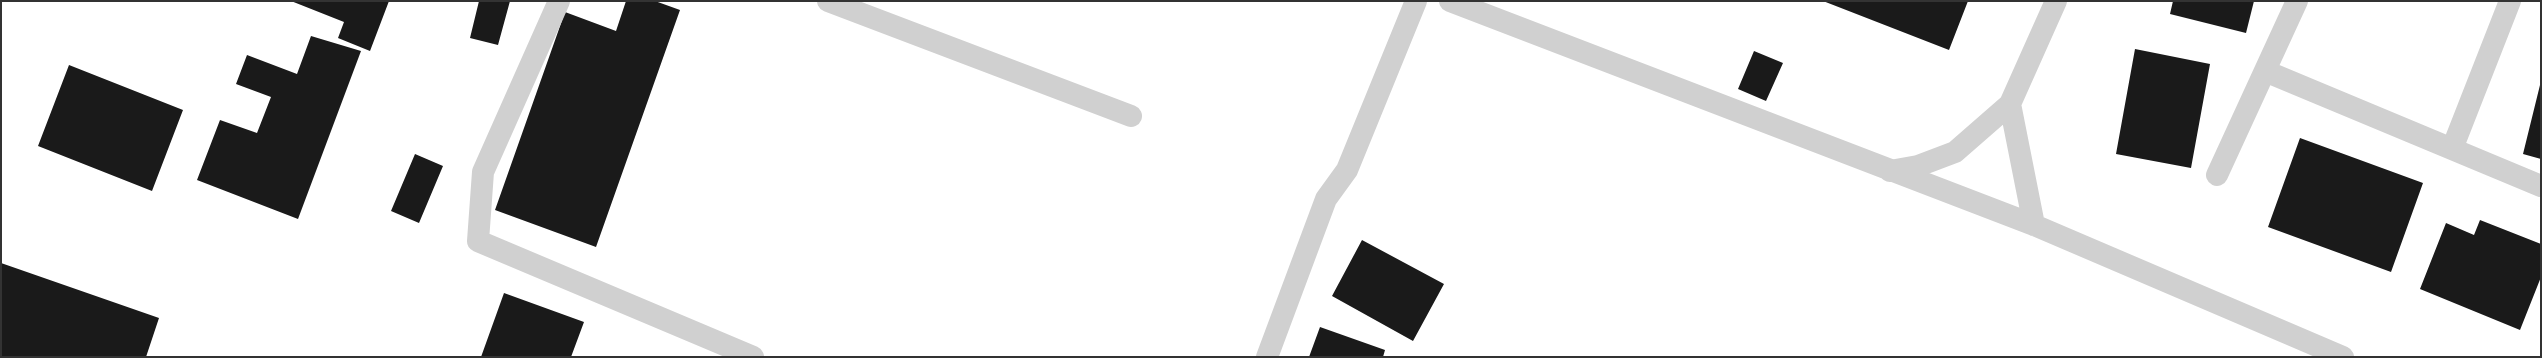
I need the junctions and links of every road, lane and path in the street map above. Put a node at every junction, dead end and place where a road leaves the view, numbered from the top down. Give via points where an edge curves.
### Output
1 (559, 1) edge
2 (828, 1) edge
3 (1416, 1) edge
4 (1450, 1) edge
5 (2056, 1) edge
6 (2297, 1) edge
7 (2510, 1) edge
8 (2265, 72) junction
9 (2010, 104) junction
10 (1131, 116) dead end
11 (2452, 149) junction
12 (1890, 171) junction
13 (2217, 175) dead end
14 (2541, 186) edge
15 (2034, 225) junction
16 (753, 357) edge
17 (1267, 357) edge
18 (2343, 357) edge

1 - 16 street via 483,172 478,241
2 - 10 street
3 - 17 street via 1347,170 1326,199
4 - 12 street
5 - 9 street
6 - 8 street
7 - 11 street
8 - 11 street
8 - 13 street
9 - 12 street via 1955,152 1918,166
9 - 15 street
11 - 14 street
12 - 15 street
15 - 18 street

